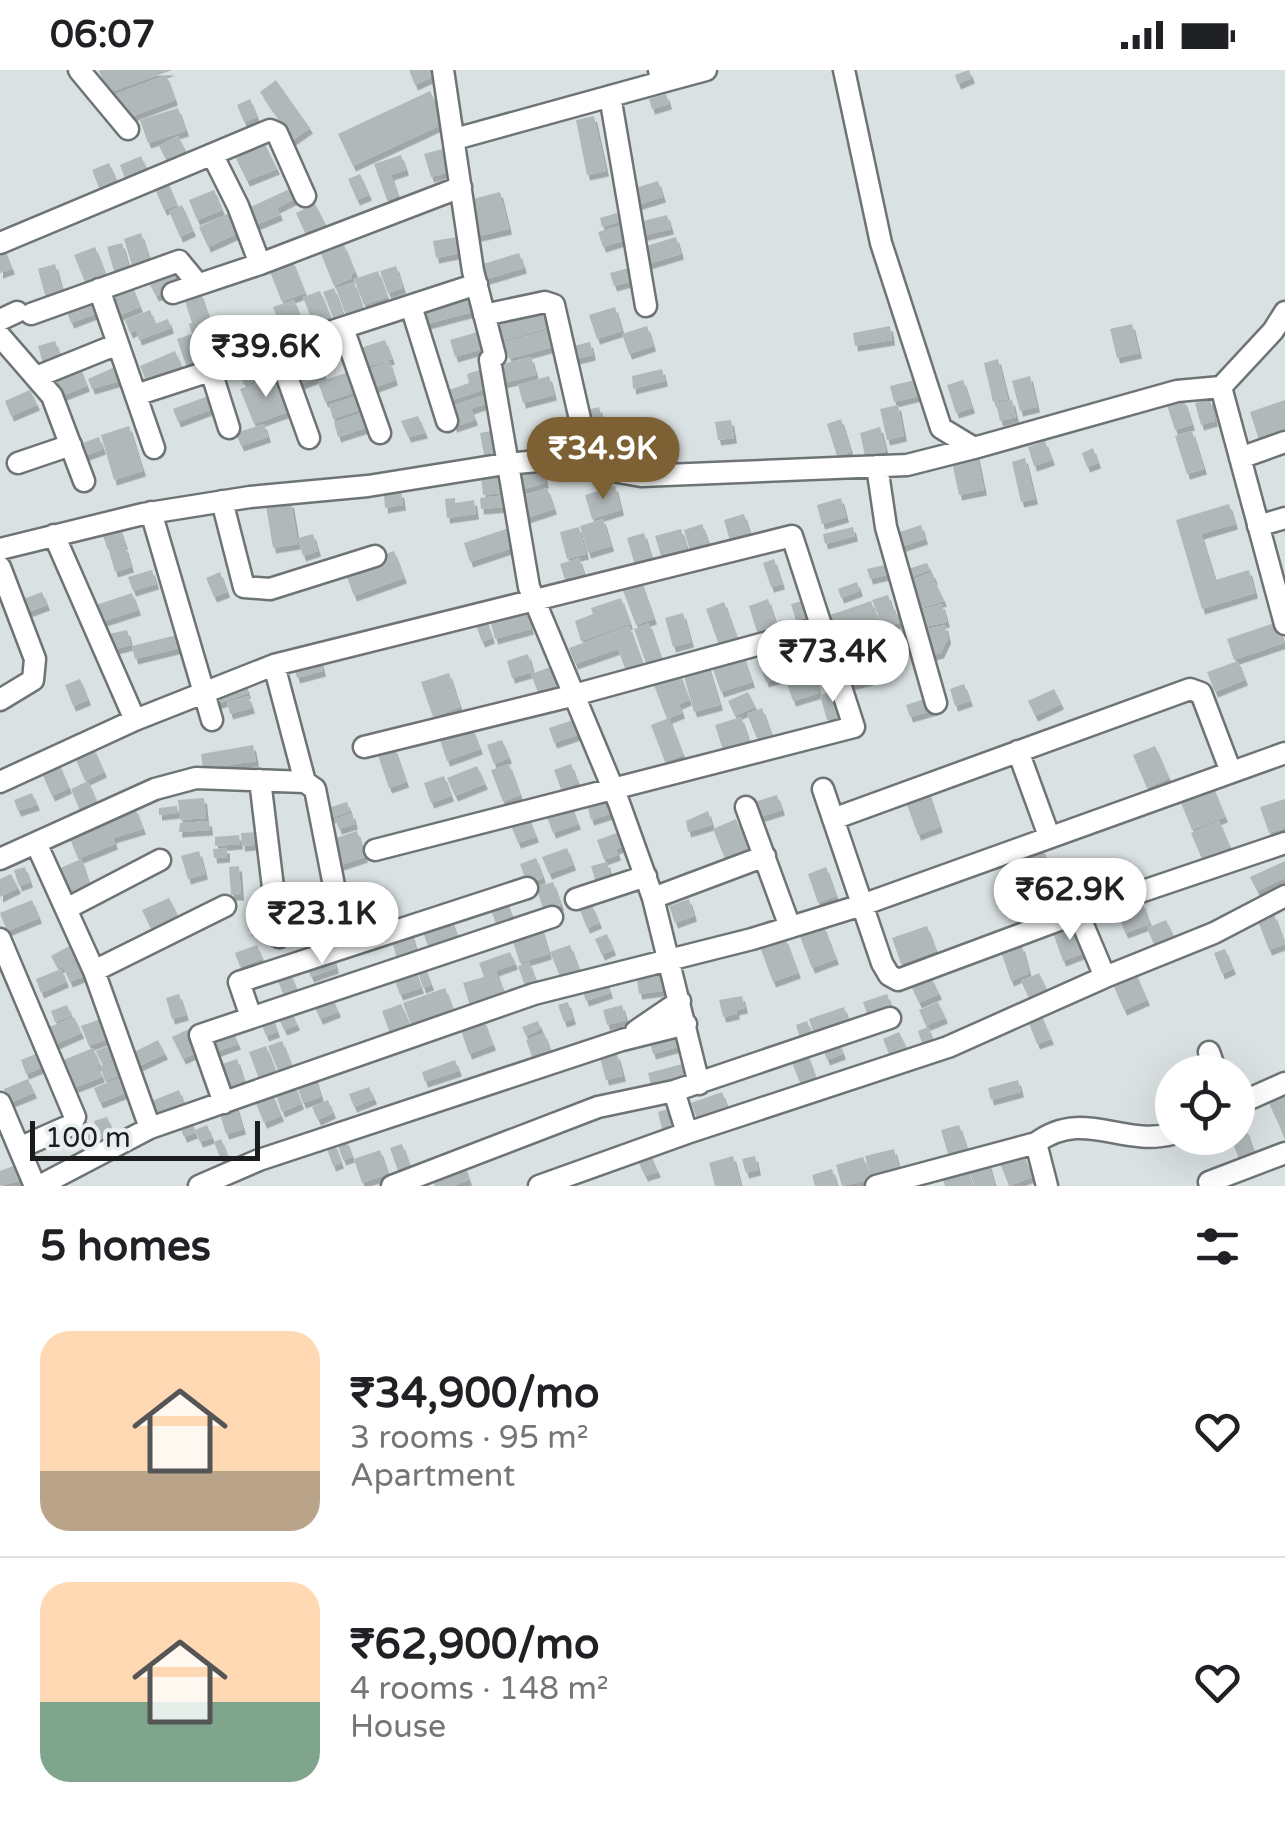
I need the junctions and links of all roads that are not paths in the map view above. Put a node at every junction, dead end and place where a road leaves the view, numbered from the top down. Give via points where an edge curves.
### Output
1 (444, 70) edge
2 (706, 70) edge
3 (844, 70) edge
4 (85, 71) edge
5 (663, 75) edge
6 (610, 96) junction
7 (128, 130) dead end
8 (455, 140) junction
9 (212, 156) junction
10 (461, 187) junction
11 (305, 196) dead end
12 (0, 243) edge
13 (260, 264) junction
14 (198, 284) junction
15 (476, 284) junction
16 (99, 288) junction
17 (173, 294) dead end
18 (411, 306) junction
19 (646, 306) dead end
20 (1285, 312) edge
21 (484, 315) junction
22 (16, 316) edge
23 (343, 328) junction
24 (0, 336) edge
25 (118, 344) junction
26 (277, 349) junction
27 (211, 370) junction
28 (36, 377) junction
29 (1220, 387) junction
30 (136, 394) junction
31 (447, 421) dead end
32 (229, 428) dead end
33 (582, 428) dead end
34 (380, 433) dead end
35 (309, 438) dead end
36 (1285, 442) edge
37 (71, 445) junction
38 (154, 448) dead end
39 (974, 448) junction
40 (6, 458) edge
41 (1240, 458) junction
42 (506, 464) junction
43 (877, 466) junction
44 (84, 481) dead end
45 (222, 501) junction
46 (152, 512) junction
47 (1285, 518) edge
48 (1258, 526) junction
49 (54, 535) junction
50 (0, 548) edge
51 (375, 556) dead end
52 (0, 567) edge
53 (1281, 596) edge
54 (536, 602) junction
55 (1285, 624) edge
56 (823, 627) junction
57 (274, 665) junction
58 (204, 692) junction
59 (574, 694) junction
60 (0, 700) edge
61 (936, 703) dead end
62 (135, 720) junction
63 (212, 720) dead end
64 (364, 747) dead end
65 (1018, 751) junction
66 (1285, 753) edge
67 (1231, 772) junction
68 (260, 780) junction
69 (0, 782) edge
70 (305, 782) junction
71 (612, 787) junction
72 (823, 789) dead end
73 (746, 807) dead end
74 (833, 818) junction
75 (1049, 836) junction
76 (36, 843) junction
77 (1285, 843) edge
78 (375, 850) dead end
79 (765, 856) junction
80 (0, 859) edge
81 (160, 860) dead end
82 (646, 876) junction
83 (527, 888) dead end
84 (1285, 896) edge
85 (654, 898) junction
86 (576, 899) dead end
87 (862, 905) junction
88 (226, 906) dead end
89 (66, 909) junction
90 (340, 911) dead end
91 (1078, 913) junction
92 (552, 916) dead end
93 (790, 927) junction
94 (279, 937) dead end
95 (0, 939) edge
96 (671, 960) junction
97 (94, 970) junction
98 (1105, 976) junction
99 (680, 1001) junction
100 (251, 1018) junction
101 (890, 1018) dead end
102 (686, 1024) junction
103 (622, 1040) junction
104 (1285, 1082) edge
105 (700, 1084) junction
106 (674, 1091) junction
107 (1255, 1096) edge
108 (0, 1102) edge
109 (224, 1102) junction
110 (150, 1128) junction
111 (687, 1133) junction
112 (1155, 1138) edge
113 (1036, 1143) junction
114 (19, 1148) junction
115 (1285, 1153) edge
116 (1208, 1182) dead end
117 (37, 1186) edge
118 (199, 1186) edge
119 (392, 1186) edge
120 (539, 1186) edge
121 (876, 1186) edge
122 (1047, 1186) edge

1 - 8 street
2 - 5 street
3 - 39 street via 881,244 941,428
4 - 7 street
5 - 6 street
6 - 8 street
6 - 19 street
8 - 10 street
9 - 11 street via 274,131
9 - 12 street
9 - 13 street
10 - 13 street
10 - 15 street
13 - 14 street
14 - 16 street via 179,260
14 - 17 street
15 - 18 street
15 - 21 street
16 - 22 street
16 - 25 street
18 - 23 street
18 - 31 street
20 - 29 street
21 - 33 street via 554,305
21 - 42 street
23 - 26 street
23 - 34 street
24 - 28 street
25 - 28 street
25 - 30 street
26 - 27 street
26 - 35 street
27 - 30 street
27 - 32 street
28 - 37 street via 52,396
29 - 39 street via 1176,391
29 - 41 street
30 - 38 street
36 - 41 street
37 - 40 street
37 - 44 street
39 - 43 street via 907,466
41 - 48 street
42 - 43 street via 550,460 641,476
42 - 45 street
42 - 54 street
43 - 61 street via 886,527
45 - 46 street
45 - 51 street via 244,588 270,589
46 - 49 street
46 - 58 street
47 - 48 street
48 - 53 street
49 - 50 street
49 - 62 street
52 - 60 street via 35,659 33,680
53 - 55 street
54 - 56 street via 792,536
54 - 57 street
54 - 59 street
56 - 59 street
56 - 71 street via 854,728
57 - 58 street
57 - 70 street
58 - 62 street
58 - 63 street
59 - 64 street
59 - 71 street
62 - 69 street
65 - 67 street via 1194,689 1202,693
65 - 74 street
65 - 75 street
66 - 67 street
67 - 75 street
68 - 70 street
68 - 76 street via 196,778 155,789
68 - 94 street
70 - 90 street via 316,789
71 - 78 street
71 - 82 street
72 - 74 street
73 - 79 street
74 - 87 street
75 - 87 street
76 - 80 street
76 - 89 street
77 - 91 street
79 - 85 street
79 - 93 street
81 - 89 street
82 - 85 street
82 - 86 street
83 - 100 street via 239,982
84 - 98 street
85 - 96 street
87 - 91 street via 882,964 898,980
87 - 93 street
88 - 97 street
89 - 97 street
91 - 98 street
92 - 100 street
93 - 96 street
95 - 114 street via 75,1117 71,1125
96 - 99 street
96 - 109 street via 534,994
97 - 110 street
98 - 111 street via 948,1047
99 - 102 street
99 - 103 street
100 - 109 street via 200,1034
101 - 105 street
102 - 103 street
102 - 105 street
103 - 118 street via 259,1160
104 - 107 street
105 - 106 street
106 - 111 street
106 - 119 street via 598,1107
108 - 114 street
109 - 110 street
110 - 117 street
111 - 120 street
112 - 113 street via 1071,1126
113 - 121 street
113 - 122 street
114 - 117 street
115 - 116 street

